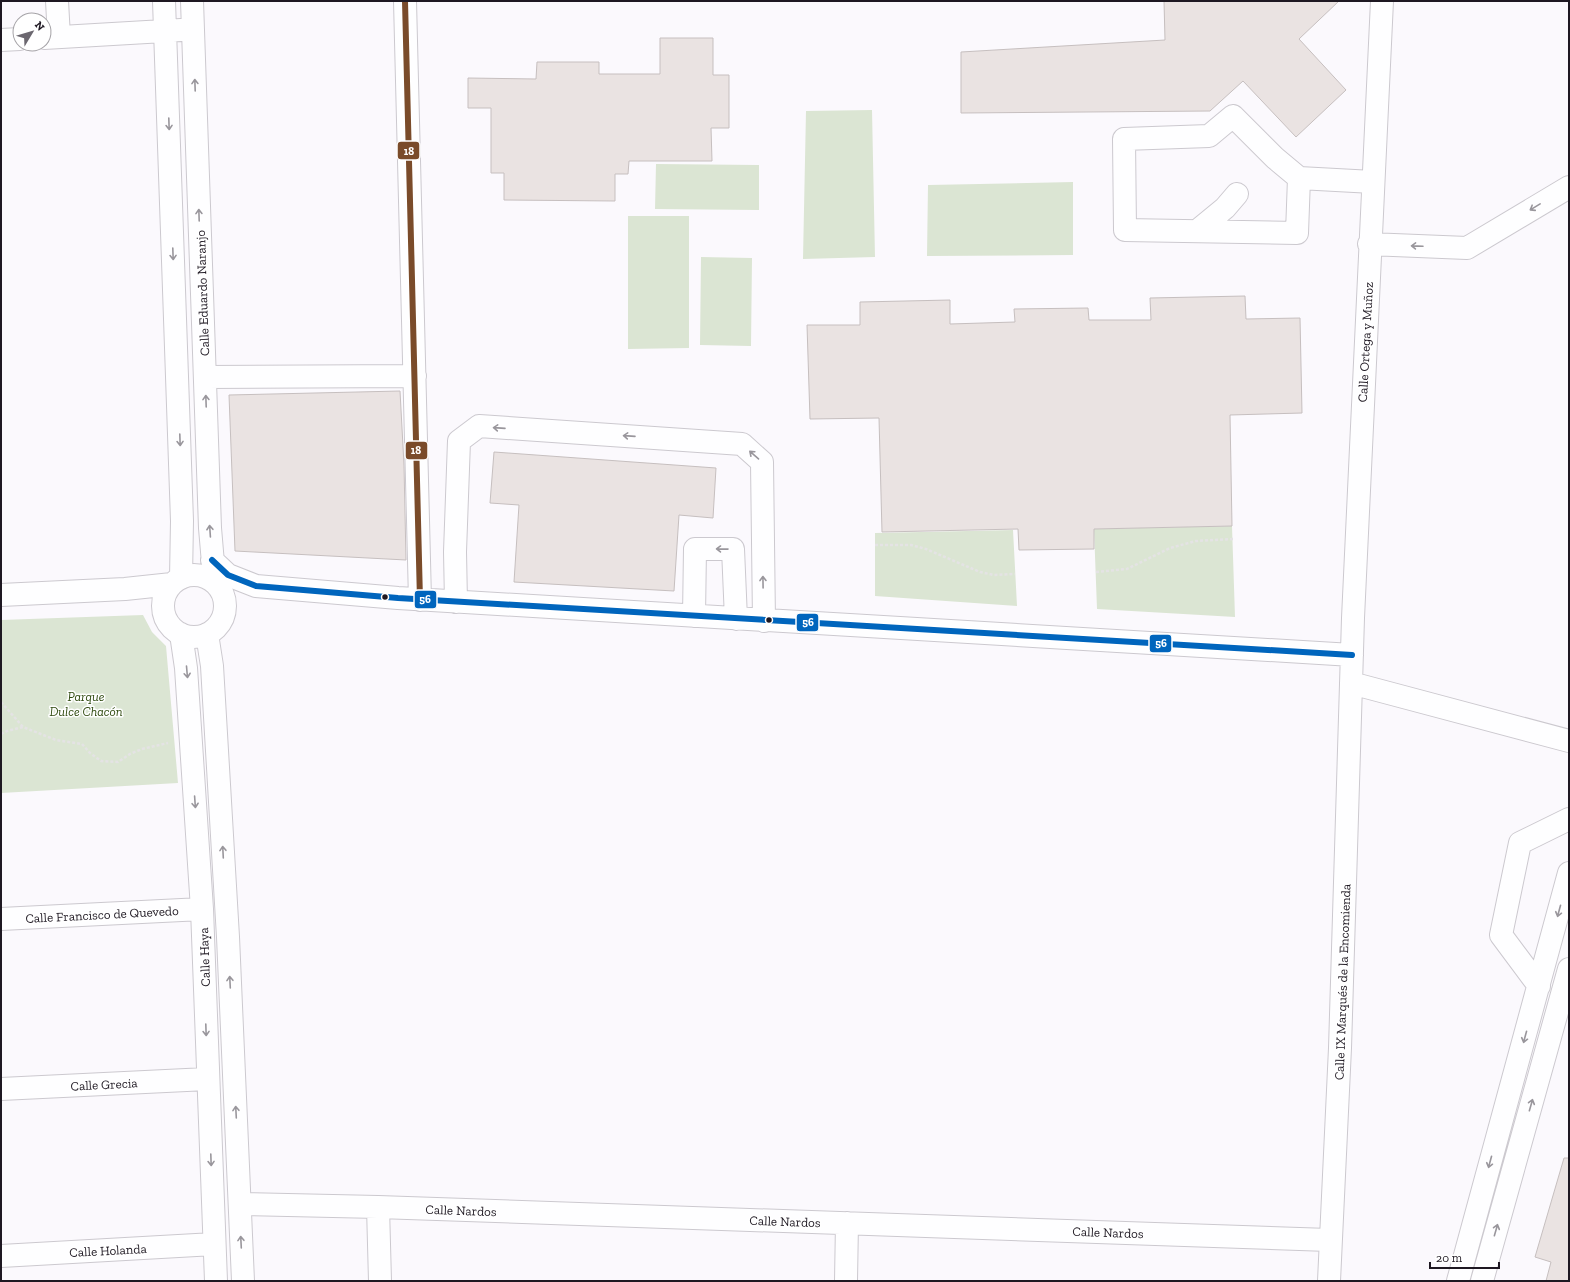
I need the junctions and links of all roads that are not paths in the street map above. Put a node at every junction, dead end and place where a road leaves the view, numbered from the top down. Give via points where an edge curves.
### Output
1 (57, 1) edge
2 (164, 1) edge
3 (192, 1) edge
4 (405, 1) edge
5 (1382, 1) edge
6 (166, 30) junction
7 (192, 30) junction
8 (52, 31) edge
9 (52, 37) edge
10 (12, 39) edge
11 (1, 40) edge
12 (1299, 178) junction
13 (1373, 182) junction
14 (1569, 188) edge
15 (1237, 194) dead end
16 (1197, 231) junction
17 (1369, 244) junction
18 (415, 376) junction
19 (205, 377) junction
20 (212, 560) junction
21 (177, 581) junction
22 (215, 584) junction
23 (256, 586) junction
24 (125, 589) junction
25 (1, 595) edge
26 (420, 600) junction
27 (456, 602) junction
28 (163, 611) junction
29 (224, 613) junction
30 (694, 616) junction
31 (736, 619) junction
32 (764, 620) junction
33 (181, 634) junction
34 (207, 634) junction
35 (1352, 656) junction
36 (1352, 683) junction
37 (1569, 741) edge
38 (1569, 819) edge
39 (1569, 874) edge
40 (202, 909) junction
41 (1, 919) edge
42 (1569, 969) edge
43 (1538, 986) junction
44 (1564, 1004) edge
45 (207, 1079) junction
46 (1, 1089) edge
47 (240, 1204) junction
48 (378, 1207) junction
49 (847, 1223) junction
50 (1329, 1240) junction
51 (214, 1244) junction
52 (1, 1256) edge
53 (216, 1281) edge
54 (243, 1281) edge
55 (380, 1281) edge
56 (846, 1281) edge
57 (1328, 1281) edge
58 (1458, 1281) edge
59 (1482, 1281) edge

1 - 8 street
2 - 6 street
3 - 7 street, Calle Eduardo Naranjo
4 - 18 street
5 - 13 street, Calle Ortega y Muñoz
6 - 7 street
6 - 9 street
6 -> 21 street via 182,521
19 -> 7 street, Calle Eduardo Naranjo
10 - 11 street
12 - 13 street
12 - 16 street via 1297,233
12 - 16 street via 1274,158 1233,116 1209,136 1124,139 1125,230
13 - 17 street, Calle Ortega y Muñoz
14 -> 17 street via 1467,248
15 - 16 street via 1225,208
17 - 35 street, Calle Ortega y Muñoz
18 - 19 street
18 - 26 street
20 -> 19 street, Calle Eduardo Naranjo
20 - 22 street, Calle Eduardo Naranjo
20 - 23 street via 228,575
21 - 22 street via 197,575
21 - 24 street
21 - 28 street via 164,600
22 - 29 street via 225,600
23 - 26 street
23 - 29 street
24 - 25 street
24 - 28 street via 151,596
26 - 27 street
27 - 30 street
32 -> 27 street via 762,462 742,444 479,426 459,441
28 - 33 street via 167,620
29 - 34 street via 216,627
30 - 31 street
31 -> 30 street via 734,549 695,549
31 - 32 street
32 - 35 street
33 - 34 street via 191,637
33 -> 40 street, Calle Haya via 186,668
47 -> 34 street via 214,690
35 - 36 street, Calle Ortega y Muñoz
36 - 37 street
36 - 50 street, Calle IX Marqués de la Encomienda via 1340,1055
38 - 43 street via 1520,843 1502,936
39 -> 43 street
40 - 41 street, Calle Francisco de Quevedo
40 -> 45 street, Calle Haya
42 - 44 street
43 -> 58 street
59 -> 44 street
45 - 46 street, Calle Grecia
45 -> 51 street, Calle Haya
47 - 48 street, Calle Nardos
54 -> 47 street
48 - 49 street, Calle Nardos
48 - 55 street
49 - 50 street, Calle Nardos
49 - 56 street
50 - 57 street, Calle IX Marqués de la Encomienda
51 - 52 street, Calle Holanda
51 - 53 street, Calle Haya

